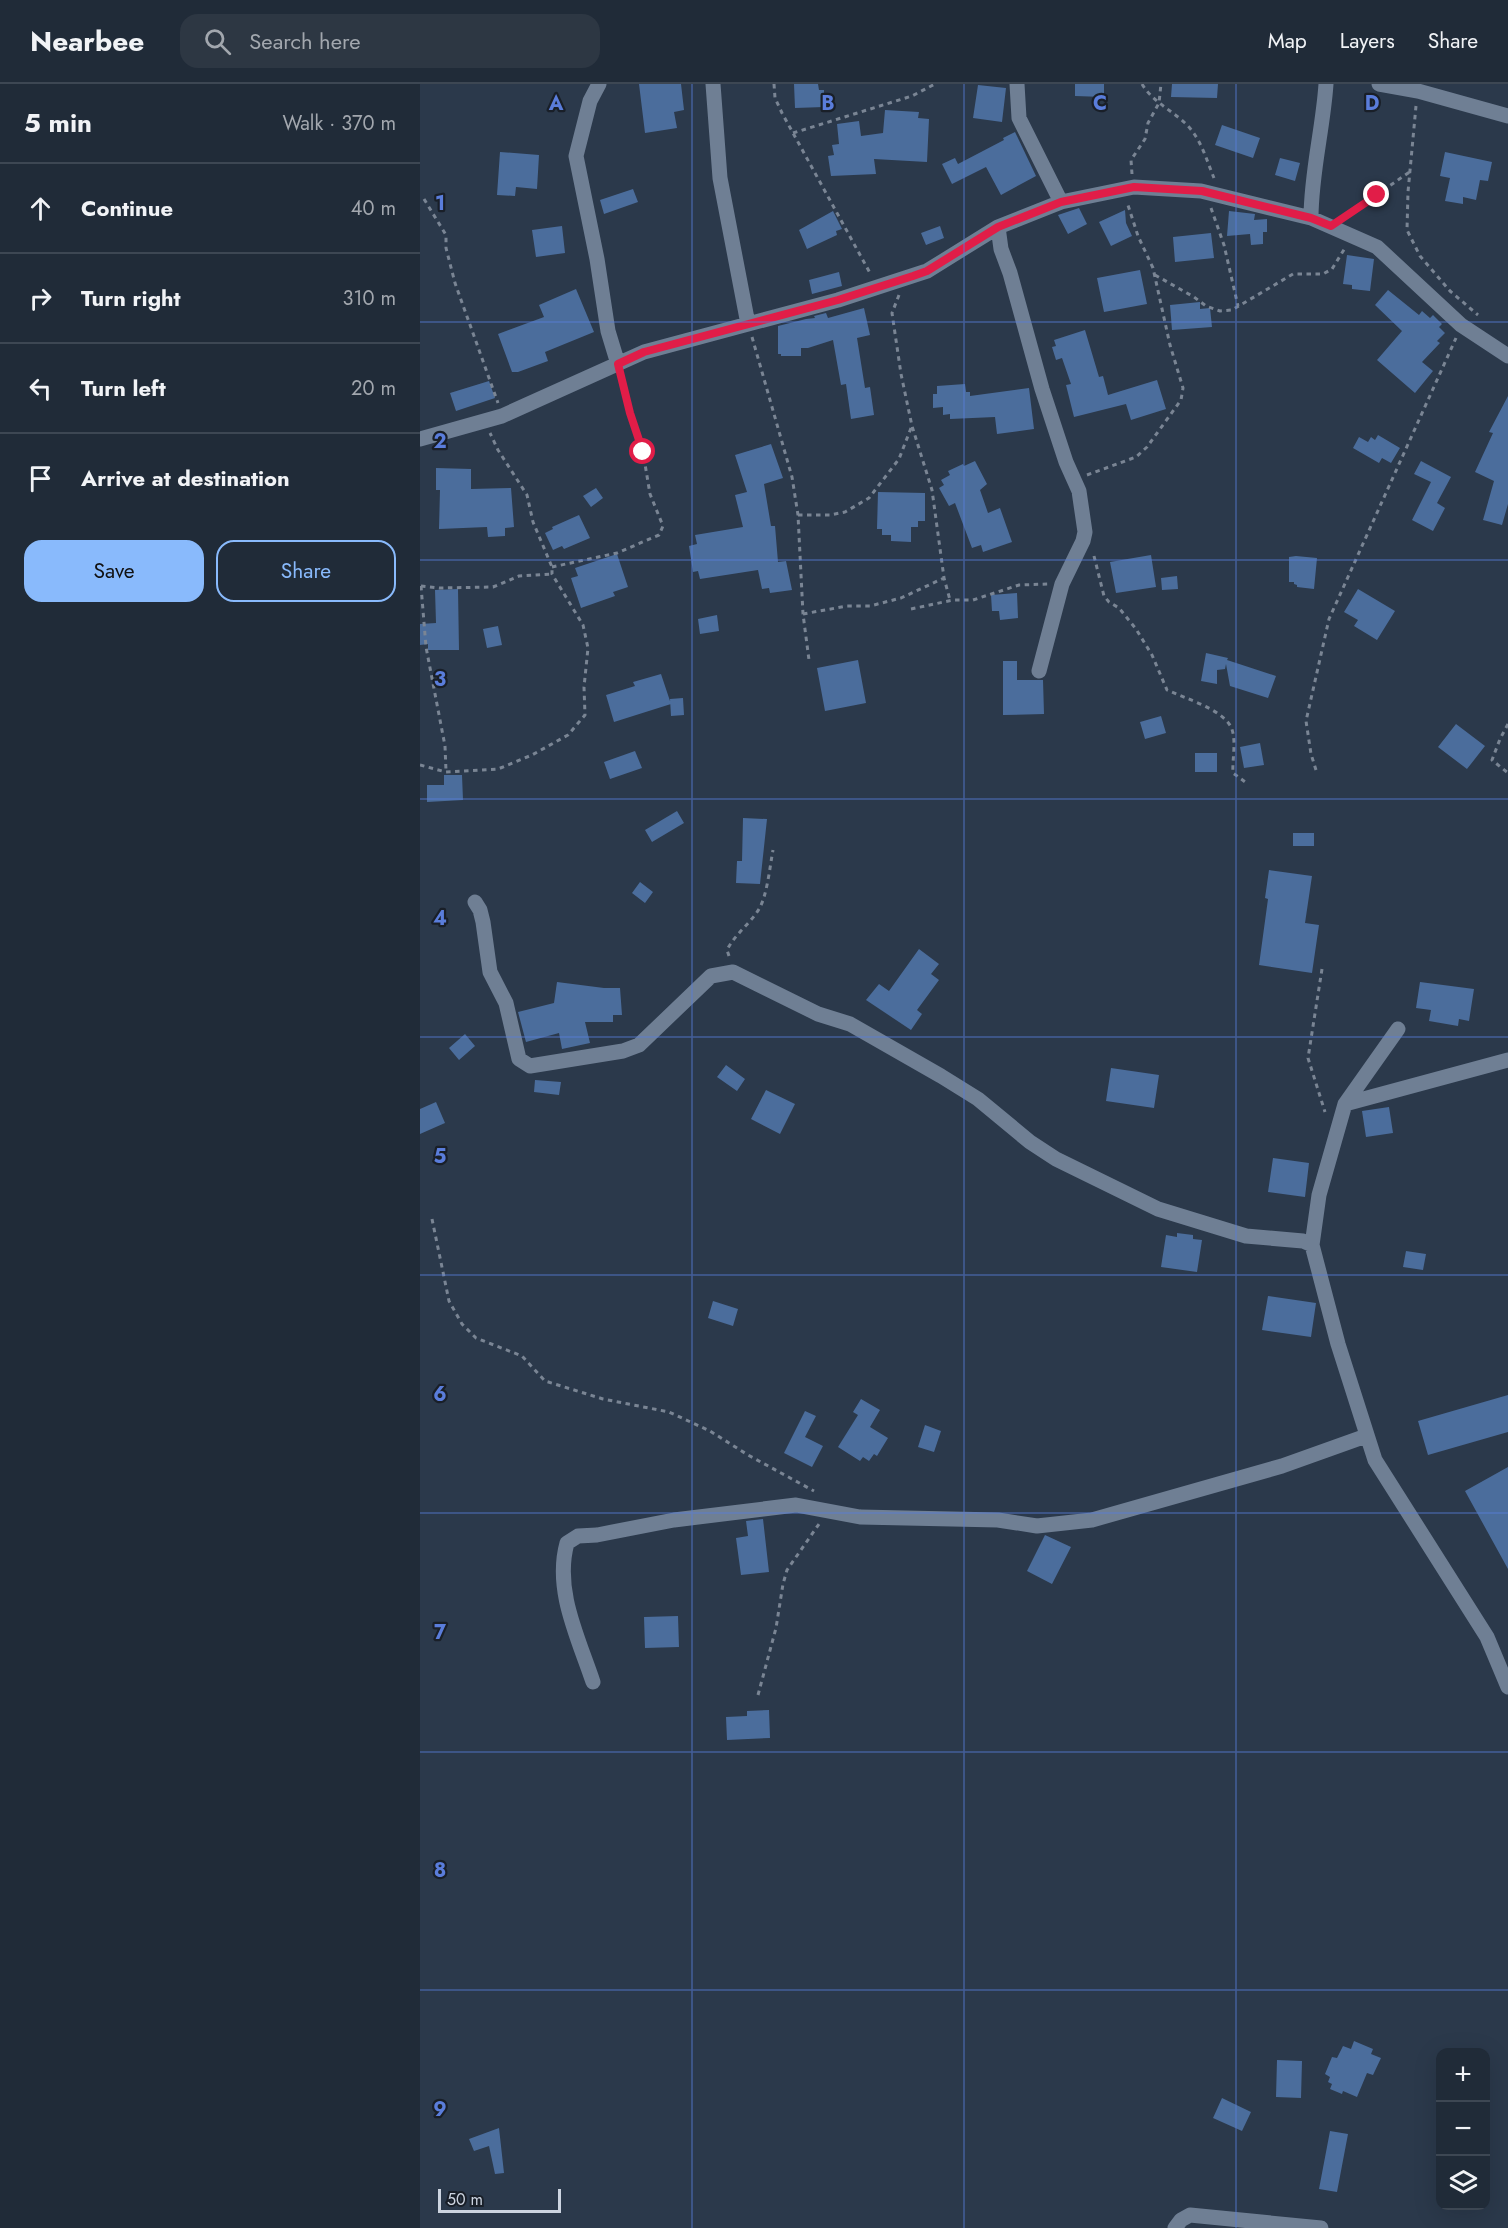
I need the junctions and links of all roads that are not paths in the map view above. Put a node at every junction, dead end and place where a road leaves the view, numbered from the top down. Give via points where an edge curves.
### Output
1 (598, 84) edge
2 (713, 84) edge
3 (1017, 84) edge
4 (1326, 84) edge
5 (1379, 84) edge
6 (1508, 116) edge
7 (1061, 202) junction
8 (1311, 218) junction
9 (998, 227) junction
10 (748, 324) junction
11 (1508, 356) edge
12 (618, 364) junction
13 (420, 438) edge
14 (1039, 671) dead end
15 (476, 902) dead end
16 (1398, 1029) dead end
17 (1508, 1060) edge
18 (1346, 1104) junction
19 (1312, 1245) junction
20 (1366, 1436) junction
21 (593, 1682) dead end
22 (1508, 1687) edge
23 (1175, 2228) edge
24 (1321, 2228) edge

1 - 12 street via 576,156 608,331
2 - 10 street via 720,178
3 - 7 street via 1019,118
4 - 8 street
5 - 6 street
7 - 8 street via 1128,188 1202,191
7 - 9 street
8 - 11 street via 1377,247 1461,325
9 - 10 street via 927,271
9 - 14 street via 1042,389 1079,490 1085,532 1062,584
10 - 12 street via 644,352
12 - 13 street via 502,416
15 - 19 street via 490,972 506,1003 519,1059 530,1066 639,1045 711,976 733,972 818,1014 850,1024 978,1099 1056,1159 1158,1209 1246,1236
16 - 18 street
17 - 18 street
18 - 19 street via 1319,1195
19 - 20 street
20 - 21 street via 1282,1466 1092,1520 1037,1526 998,1520 860,1517 796,1505 578,1536 567,1543 563,1559 564,1592
20 - 22 street via 1375,1460 1487,1637
23 - 24 street via 1190,2215

